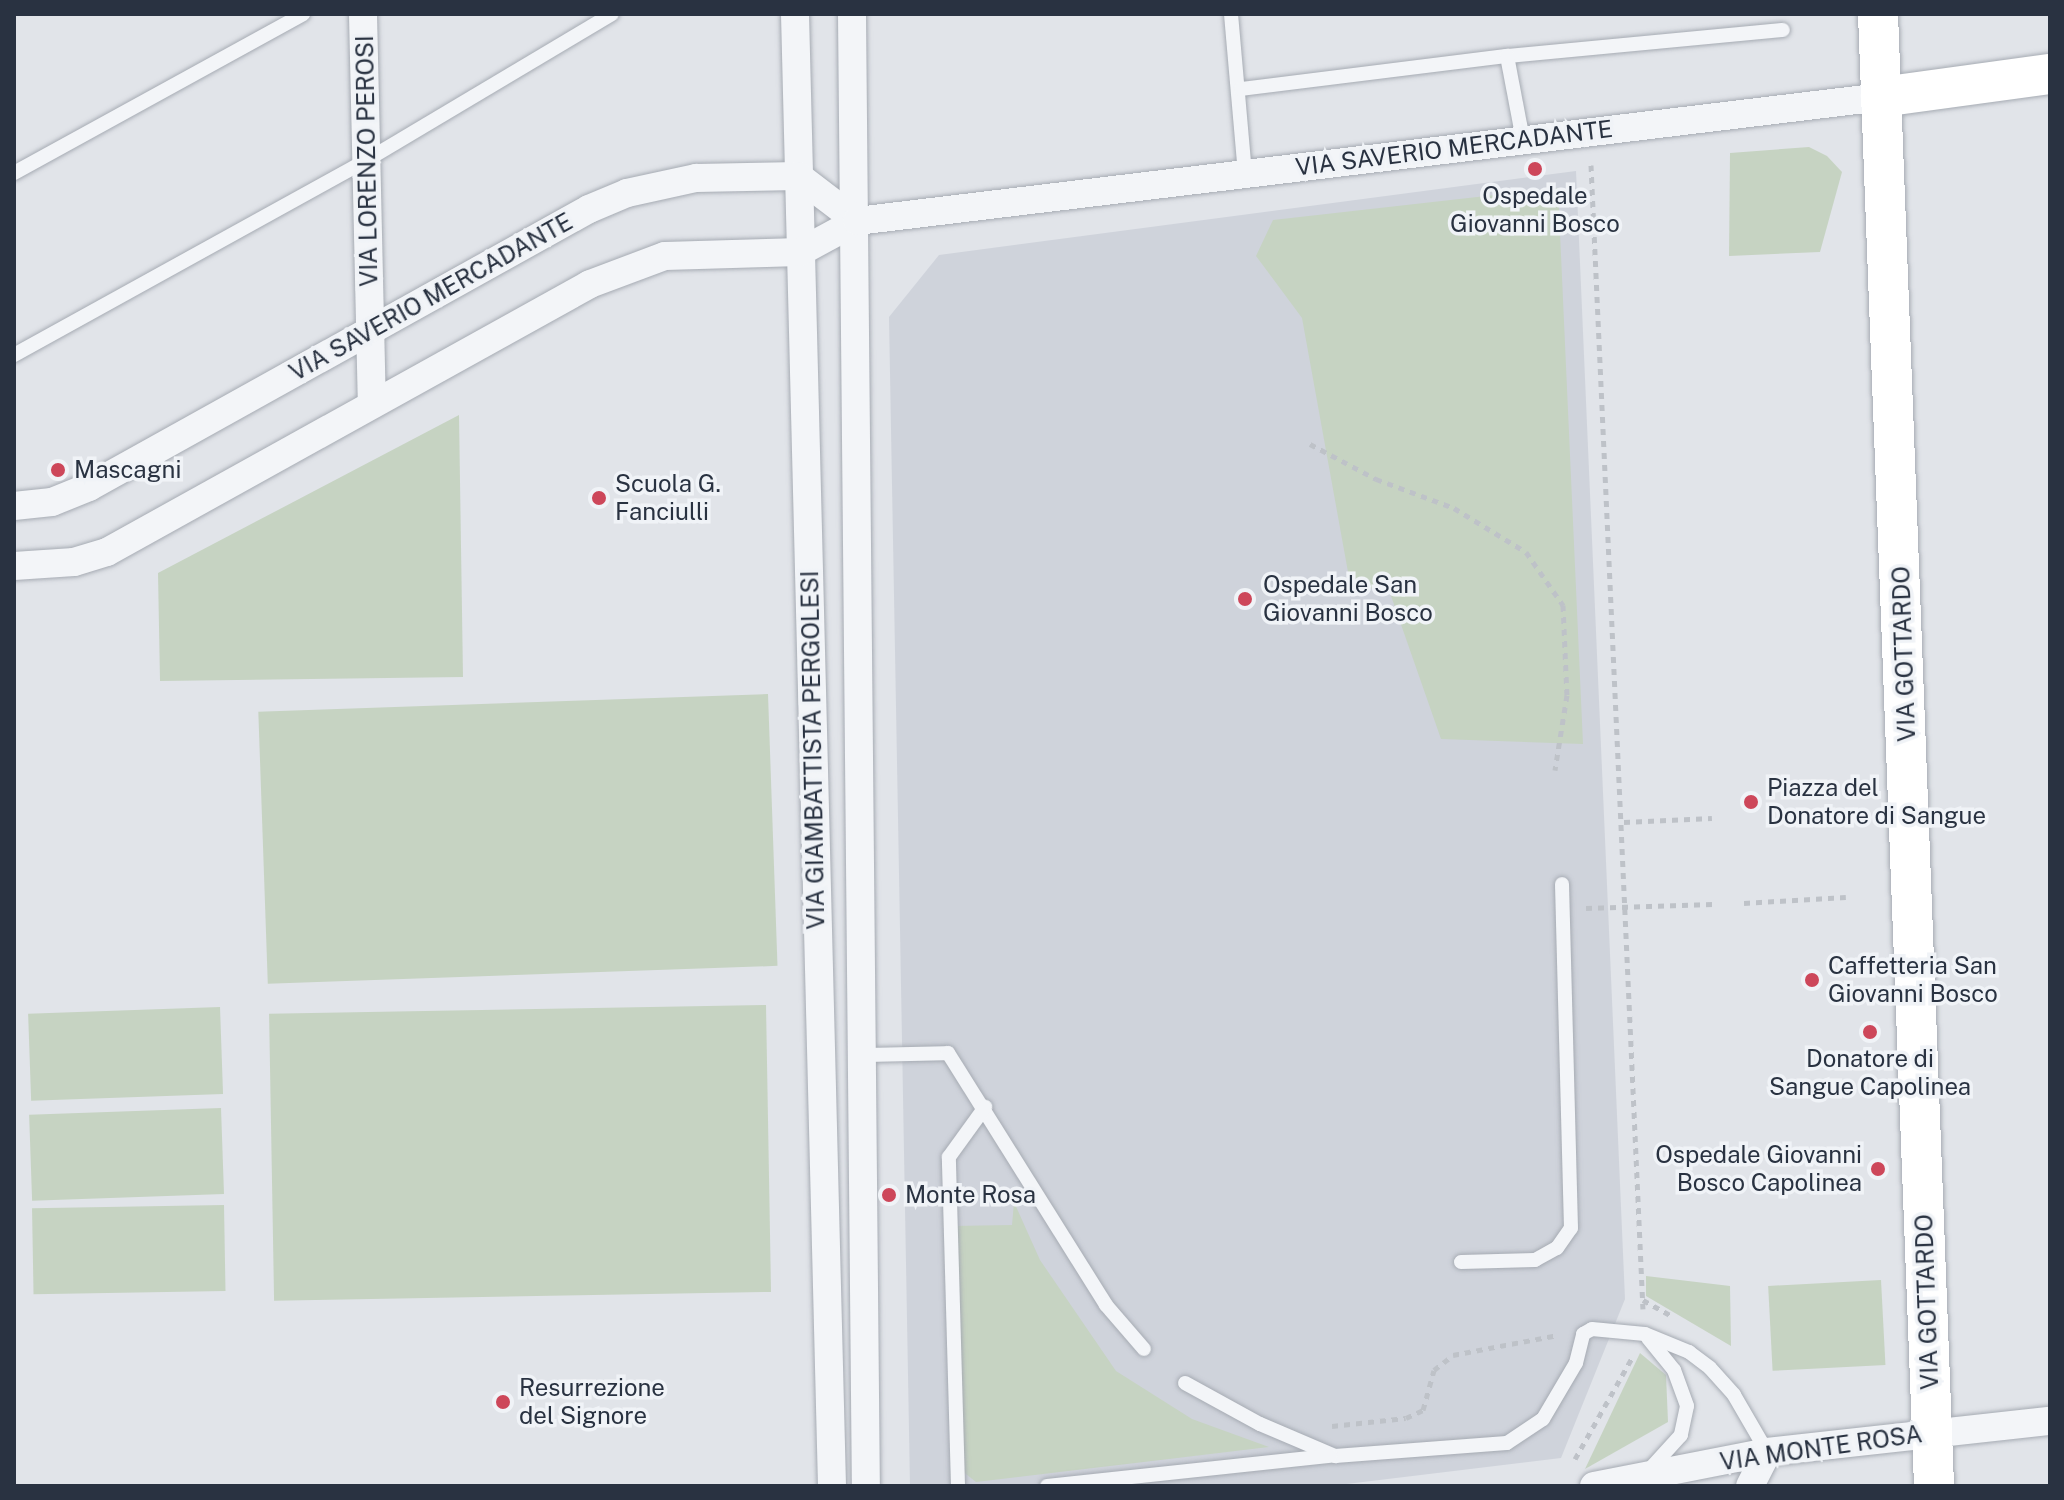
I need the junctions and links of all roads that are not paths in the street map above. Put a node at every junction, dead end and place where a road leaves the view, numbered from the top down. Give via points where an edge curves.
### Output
1 (303, 14) edge
2 (363, 14) edge
3 (612, 14) edge
4 (795, 14) edge
5 (852, 14) edge
6 (1231, 14) edge
7 (1878, 14) edge
8 (1783, 30) dead end
9 (1507, 56) junction
10 (2050, 74) edge
11 (1241, 89) junction
12 (1881, 97) junction
13 (1523, 140) junction
14 (367, 160) junction
15 (14, 173) edge
16 (1245, 174) junction
17 (798, 176) junction
18 (857, 221) junction
19 (800, 252) junction
20 (371, 330) junction
21 (14, 355) edge
22 (372, 404) junction
23 (14, 506) edge
24 (14, 566) edge
25 (1562, 884) dead end
26 (863, 1055) junction
27 (985, 1107) junction
28 (1461, 1262) dead end
29 (1645, 1334) junction
30 (1144, 1349) dead end
31 (1185, 1383) dead end
32 (2050, 1421) edge
33 (1931, 1431) junction
34 (1767, 1452) junction
35 (1335, 1456) junction
36 (1637, 1479) junction
37 (832, 1486) edge
38 (866, 1486) edge
39 (958, 1486) edge
40 (1047, 1486) edge
41 (1594, 1486) edge
42 (1601, 1486) edge
43 (1750, 1486) edge
44 (1934, 1486) edge

1 - 15 lane
2 - 14 street, VIA LORENZO PEROSI
3 - 14 lane
4 - 17 street, VIA GIAMBATTISTA PERGOLESI
5 - 18 street, VIA GIAMBATTISTA PERGOLESI
6 - 11 lane
7 - 12 street, VIA GOTTARDO
8 - 9 lane
9 - 11 lane
9 - 13 lane
10 - 12 street, VIA SAVERIO MERCADANTE
11 - 16 lane
12 - 13 street, VIA SAVERIO MERCADANTE
12 - 33 street, VIA GOTTARDO
13 - 16 street, VIA SAVERIO MERCADANTE
14 - 20 street, VIA LORENZO PEROSI
14 - 21 lane
16 - 18 street, VIA SAVERIO MERCADANTE
17 - 18 street
17 - 19 street, VIA GIAMBATTISTA PERGOLESI
17 - 20 street, VIA SAVERIO MERCADANTE via 696,178 610,200
18 - 19 street, VIA SAVERIO MERCADANTE
18 - 26 street, VIA GIAMBATTISTA PERGOLESI
19 - 22 street, VIA SAVERIO MERCADANTE via 691,252 635,265
19 - 37 street, VIA GIAMBATTISTA PERGOLESI
20 - 22 street, VIA LORENZO PEROSI
20 - 23 street, VIA SAVERIO MERCADANTE via 81,491
22 - 24 street, VIA SAVERIO MERCADANTE via 107,552 74,562
25 - 28 lane via 1571,1228 1557,1248 1535,1260
26 - 27 lane via 948,1053
26 - 38 street, VIA GIAMBATTISTA PERGOLESI
27 - 30 lane via 1106,1305
27 - 39 lane via 949,1157
29 - 34 lane via 1689,1352 1710,1368 1739,1401
29 - 35 lane via 1592,1329 1583,1334 1576,1363 1543,1419 1507,1443
29 - 36 lane via 1680,1381 1687,1415 1674,1445
31 - 35 lane via 1260,1424
32 - 33 street, VIA MONTE ROSA
33 - 34 street, VIA MONTE ROSA
33 - 44 street, VIA GOTTARDO
34 - 36 street, VIA MONTE ROSA
34 - 43 street
35 - 40 lane
36 - 42 street, VIA MONTE ROSA
41 - 42 street, VIA MONTE ROSA

